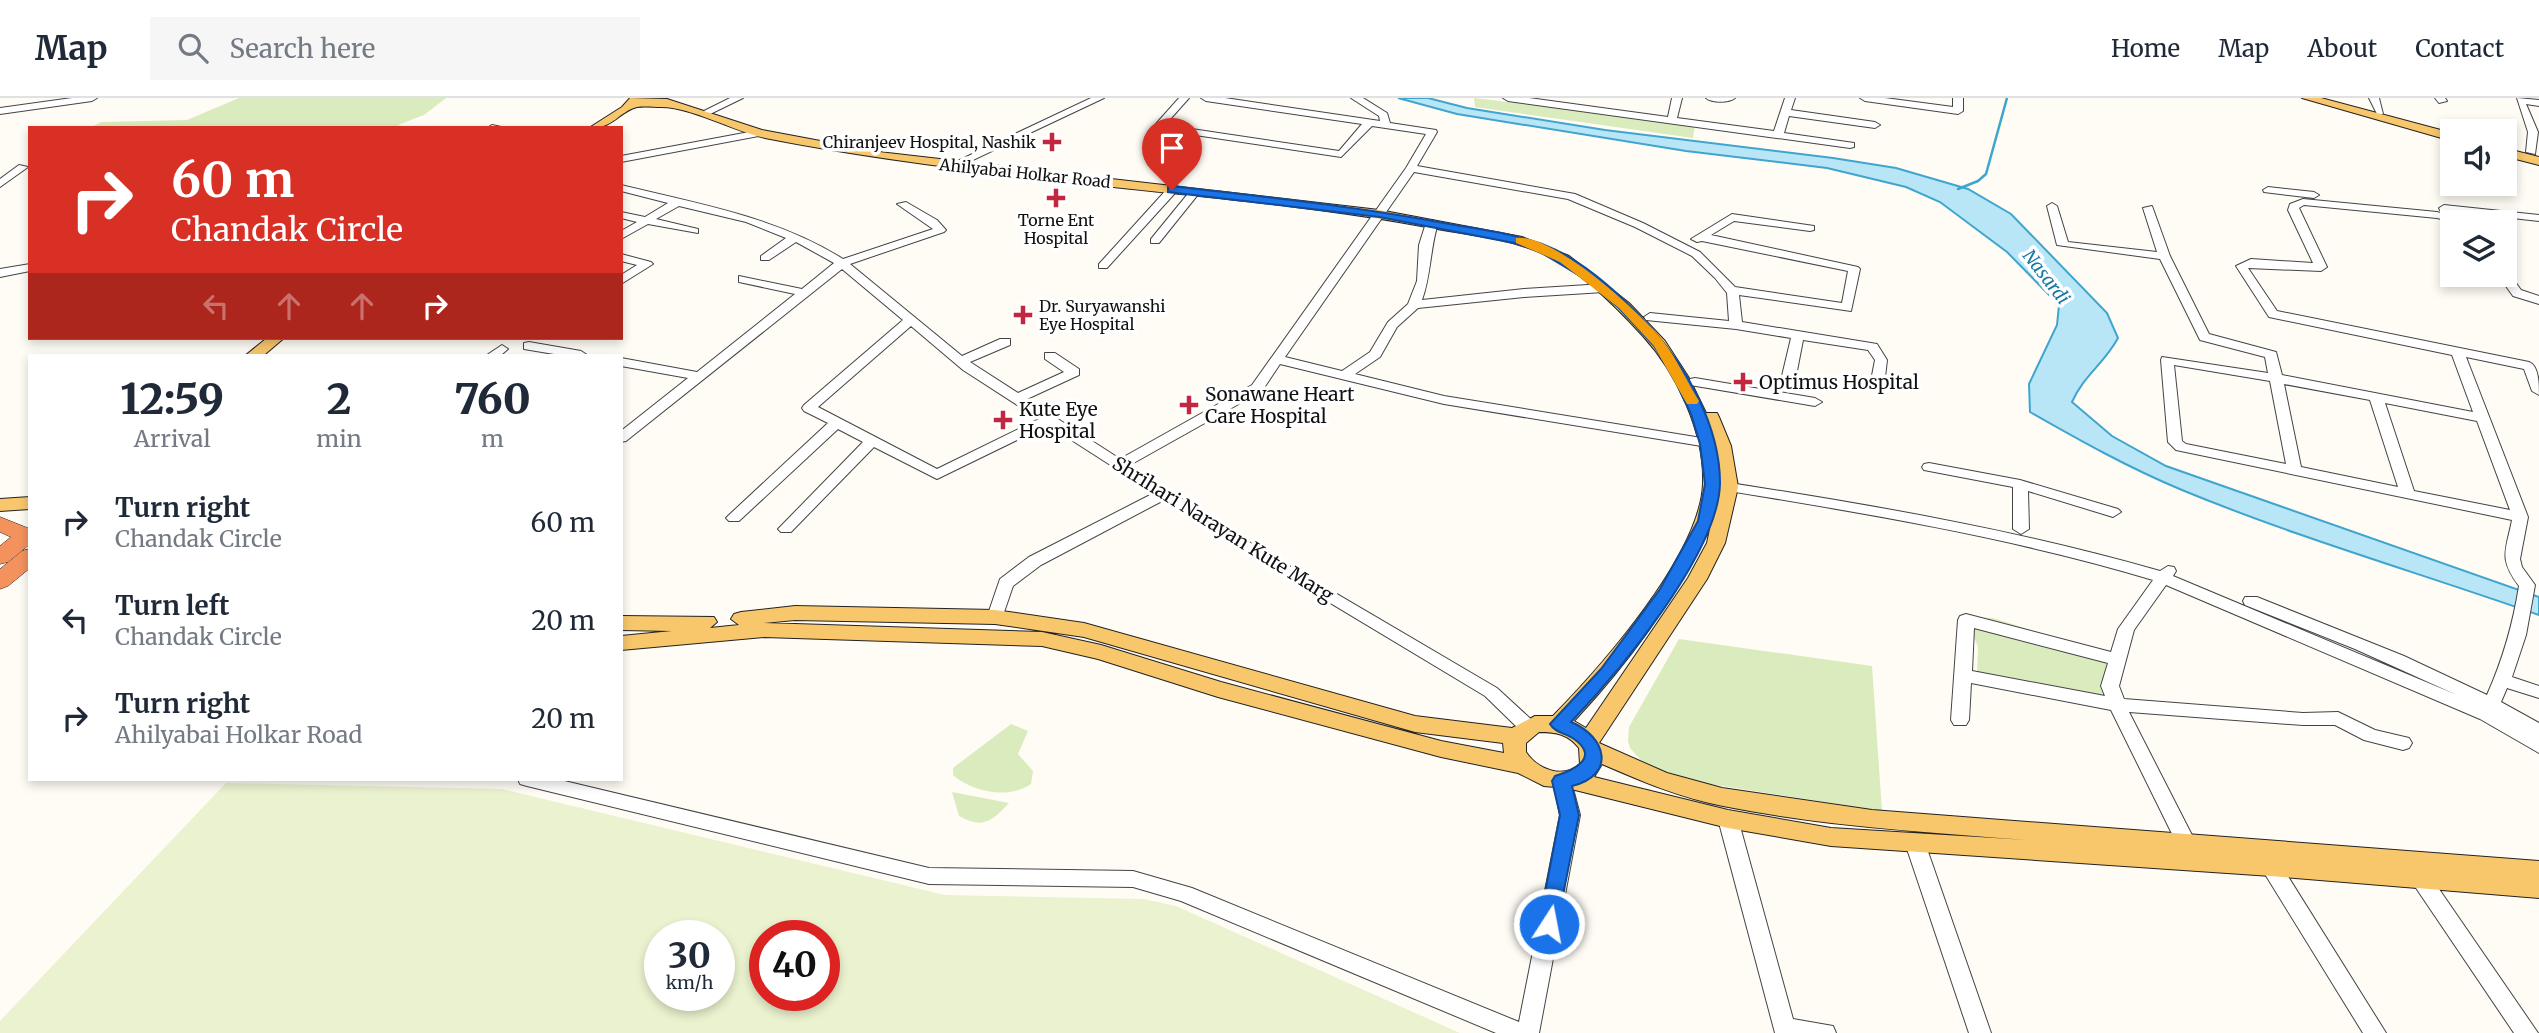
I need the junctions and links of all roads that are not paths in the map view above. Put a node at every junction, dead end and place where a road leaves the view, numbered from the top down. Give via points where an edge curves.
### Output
1 (72, 98) edge
2 (92, 98) edge
3 (683, 98) edge
4 (738, 98) edge
5 (1099, 98) edge
6 (1184, 98) edge
7 (1206, 98) edge
8 (1356, 98) edge
9 (1508, 98) edge
10 (1677, 98) edge
11 (1711, 98) edge
12 (1730, 98) edge
13 (1790, 98) edge
14 (1870, 98) edge
15 (1958, 98) edge
16 (2308, 98) edge
17 (2328, 98) edge
18 (2374, 98) edge
19 (2519, 99) edge
20 (654, 100) edge
21 (1550, 100) edge
22 (2539, 103) edge
23 (631, 104) edge
24 (0, 110) edge
25 (708, 111) junction
26 (1784, 112) junction
27 (2380, 112) junction
28 (1672, 119) junction
29 (1369, 122) junction
30 (1385, 125) junction
31 (1875, 125) dead end
32 (598, 126) edge
33 (620, 126) edge
34 (2440, 128) edge
35 (760, 133) junction
36 (1777, 135) junction
37 (2440, 135) edge
38 (1850, 145) dead end
39 (2517, 150) edge
40 (2517, 154) edge
41 (2536, 158) edge
42 (623, 159) edge
43 (956, 162) junction
44 (23, 167) dead end
45 (1410, 168) junction
46 (0, 184) edge
47 (623, 188) edge
48 (1172, 190) junction
49 (2268, 190) dead end
50 (1195, 192) junction
51 (677, 202) junction
52 (902, 204) dead end
53 (2052, 206) dead end
54 (2148, 208) dead end
55 (1381, 211) junction
56 (623, 215) edge
57 (2440, 216) edge
58 (2539, 218) edge
59 (648, 220) junction
60 (1432, 223) junction
61 (1810, 228) dead end
62 (694, 231) dead end
63 (623, 235) edge
64 (796, 236) junction
65 (1702, 237) junction
66 (1155, 241) dead end
67 (1679, 245) junction
68 (2164, 256) junction
69 (623, 258) edge
70 (765, 258) dead end
71 (842, 263) junction
72 (28, 267) edge
73 (1103, 267) dead end
74 (0, 273) edge
75 (623, 279) edge
76 (743, 279) dead end
77 (2513, 287) edge
78 (1604, 288) junction
79 (1731, 290) junction
80 (804, 293) junction
81 (2539, 300) edge
82 (1414, 305) junction
83 (1650, 317) junction
84 (911, 320) junction
85 (1736, 326) junction
86 (1798, 335) junction
87 (273, 340) edge
88 (290, 340) edge
89 (1005, 342) dead end
90 (529, 346) dead end
91 (2457, 351) junction
92 (255, 354) edge
93 (272, 354) edge
94 (575, 354) edge
95 (1050, 356) dead end
96 (1275, 359) junction
97 (961, 361) junction
98 (623, 362) edge
99 (2534, 367) edge
100 (1344, 375) junction
101 (699, 376) junction
102 (1789, 376) dead end
103 (2275, 378) junction
104 (1695, 382) junction
105 (1877, 386) dead end
106 (2539, 391) edge
107 (2375, 397) junction
108 (1017, 399) junction
109 (1815, 402) dead end
110 (2483, 418) junction
111 (1049, 419) junction
112 (837, 422) junction
113 (623, 436) edge
114 (872, 441) junction
115 (1714, 445) junction
116 (1120, 465) junction
117 (1929, 467) dead end
118 (2295, 471) junction
119 (2020, 484) junction
120 (1720, 485) junction
121 (1164, 494) junction
122 (2408, 494) junction
123 (28, 503) edge
124 (0, 505) edge
125 (1883, 511) junction
126 (2112, 512) dead end
127 (2520, 517) junction
128 (734, 518) dead end
129 (0, 524) edge
130 (786, 528) dead end
131 (2021, 529) junction
132 (19, 545) edge
133 (2165, 573) junction
134 (0, 582) edge
135 (2533, 585) edge
136 (995, 617) junction
137 (628, 624) edge
138 (623, 643) edge
139 (1123, 650) junction
140 (2118, 660) junction
141 (1963, 675) junction
142 (2502, 681) junction
143 (2539, 692) edge
144 (2117, 705) junction
145 (2489, 708) junction
146 (1960, 720) dead end
147 (1559, 724) junction
148 (2539, 731) edge
149 (1522, 732) junction
150 (2403, 743) dead end
151 (2539, 746) edge
152 (1591, 747) junction
153 (1521, 765) junction
154 (535, 781) edge
155 (1566, 781) junction
156 (1728, 819) junction
157 (2186, 843) junction
158 (1914, 844) junction
159 (2266, 858) junction
160 (2539, 871) edge
161 (2421, 879) junction
162 (2539, 888) edge
163 (1786, 1031) edge
164 (1520, 1033) edge
165 (1528, 1033) edge
166 (1825, 1033) edge
167 (1980, 1033) edge
168 (2375, 1033) edge
169 (2527, 1033) edge

1 - 24 street
2 - 24 street
3 - 25 main road, Ahilyabai Holkar Road
4 - 25 street
5 - 43 street
6 - 29 street via 1158,127 1341,154
7 - 29 street
8 - 30 street via 1384,114
9 - 21 street
10 - 28 street
11 - 12 street
13 - 26 street
14 - 15 street via 1958,111
16 - 37 main road
17 - 27 main road
18 - 27 street
19 - 22 street
19 - 41 street
20 - 23 main road, Ahilyabai Holkar Road
20 - 25 main road, Ahilyabai Holkar Road
20 - 33 main road
21 - 28 street
23 - 32 main road
25 - 35 main road, Ahilyabai Holkar Road
25 - 43 main road, Ahilyabai Holkar Road via 762,126
26 - 31 street
26 - 36 street
27 - 34 main road
28 - 36 street
29 - 30 street
30 - 45 street via 1432,132
35 - 42 street
35 - 43 main road, Ahilyabai Holkar Road via 880,156
36 - 38 street
39 - 41 main road
40 - 41 main road
43 - 48 main road, Ahilyabai Holkar Road
43 - 55 main road, Ahilyabai Holkar Road
44 - 46 street
45 - 55 street
45 - 67 street via 1571,196
47 - 51 street, Shrihari Narayan Kute Marg
48 - 50 main road, Ahilyabai Holkar Road
48 - 73 street
49 - 58 street
50 - 55 main road, Ahilyabai Holkar Road
50 - 66 street
51 - 59 street
51 - 64 street, Shrihari Narayan Kute Marg
52 - 71 street via 940,230
53 - 68 street via 2062,244
54 - 68 street
55 - 60 main road, Ahilyabai Holkar Road
55 - 83 main road, Ahilyabai Holkar Road via 1505,230 1544,241 1595,267
55 - 96 street
56 - 59 street
57 - 91 street via 2303,202 2293,210 2321,267 2258,263 2242,269 2273,314 2284,319
59 - 62 street
59 - 63 street
60 - 78 main road, Ahilyabai Holkar Road via 1541,248
60 - 82 street via 1424,245 1423,281
61 - 65 street via 1732,217
64 - 70 street
64 - 71 street, Shrihari Narayan Kute Marg
65 - 67 street
65 - 79 street via 1854,269 1847,308
67 - 79 street via 1696,254
68 - 103 street via 2204,337 2270,354
69 - 75 street via 647,264
71 - 80 street
71 - 84 street, Shrihari Narayan Kute Marg
72 - 74 street
76 - 80 street
77 - 81 street
78 - 82 street
78 - 115 main road, Ahilyabai Holkar Road via 1659,344
79 - 85 street
80 - 101 street
82 - 100 street via 1392,325 1376,354
83 - 85 street
83 - 104 main road, Ahilyabai Holkar Road
84 - 97 street, Shrihari Narayan Kute Marg
84 - 112 street via 809,408
85 - 86 street
86 - 102 street
86 - 105 street via 1872,347 1881,360
87 - 92 main road
88 - 93 main road
89 - 97 street
90 - 94 street
91 - 99 street
91 - 110 street
95 - 108 street via 1074,372
96 - 100 street
96 - 116 street via 1257,388
97 - 108 street, Shrihari Narayan Kute Marg
98 - 101 street
99 - 106 street
100 - 115 street via 1444,400
101 - 113 street
103 - 107 street
103 - 118 street
103 - 118 street via 2166,360 2175,442 2185,449
104 - 109 street
104 - 115 main road, Ahilyabai Holkar Road
107 - 110 street
107 - 122 street
108 - 111 street, Shrihari Narayan Kute Marg
110 - 127 street
111 - 114 street via 937,475
111 - 116 street, Shrihari Narayan Kute Marg
112 - 114 street
112 - 128 street
114 - 130 street
115 - 120 main road, Ahilyabai Holkar Road
116 - 121 street, Shrihari Narayan Kute Marg
117 - 119 street
118 - 122 street
119 - 126 street
119 - 131 street
120 - 125 street
120 - 147 main road, Ahilyabai Holkar Road via 1667,591 1607,673
120 - 152 main road, Ahilyabai Holkar Road via 1716,543
121 - 136 street via 1035,561 1006,583
121 - 149 street, Shrihari Narayan Kute Marg via 1491,692
122 - 127 street
123 - 124 main road
125 - 131 street via 1927,512
125 - 133 street
127 - 135 street via 2512,559 2514,568
129 - 132 highway
131 - 133 street
132 - 134 highway
133 - 140 street via 2126,629
133 - 145 street via 2367,646
135 - 142 street
136 - 137 main road via 795,613 684,625
136 - 139 main road via 1084,630
138 - 139 main road via 764,630 1042,639
139 - 149 main road via 1415,724
139 - 153 main road via 1218,689 1441,749
140 - 141 street via 1966,620
140 - 144 street via 2110,686
141 - 144 street
141 - 146 street
142 - 143 street
142 - 145 street
144 - 150 street via 2338,718 2370,735
144 - 157 street
145 - 148 street
145 - 151 street
147 - 149 main road
147 - 152 main road via 1580,733
149 - 153 main road via 1514,746
152 - 155 main road via 1589,769
152 - 157 main road via 1661,780 1723,797 1796,809
153 - 155 main road via 1539,777
154 - 164 street via 929,876 1133,879 1185,894
155 - 156 main road
155 - 165 street via 1570,815
156 - 158 main road via 1831,837
156 - 163 street
157 - 159 main road
158 - 159 main road
158 - 167 street
159 - 160 main road
159 - 161 main road
159 - 168 street
161 - 162 main road
161 - 169 street
163 - 166 street

